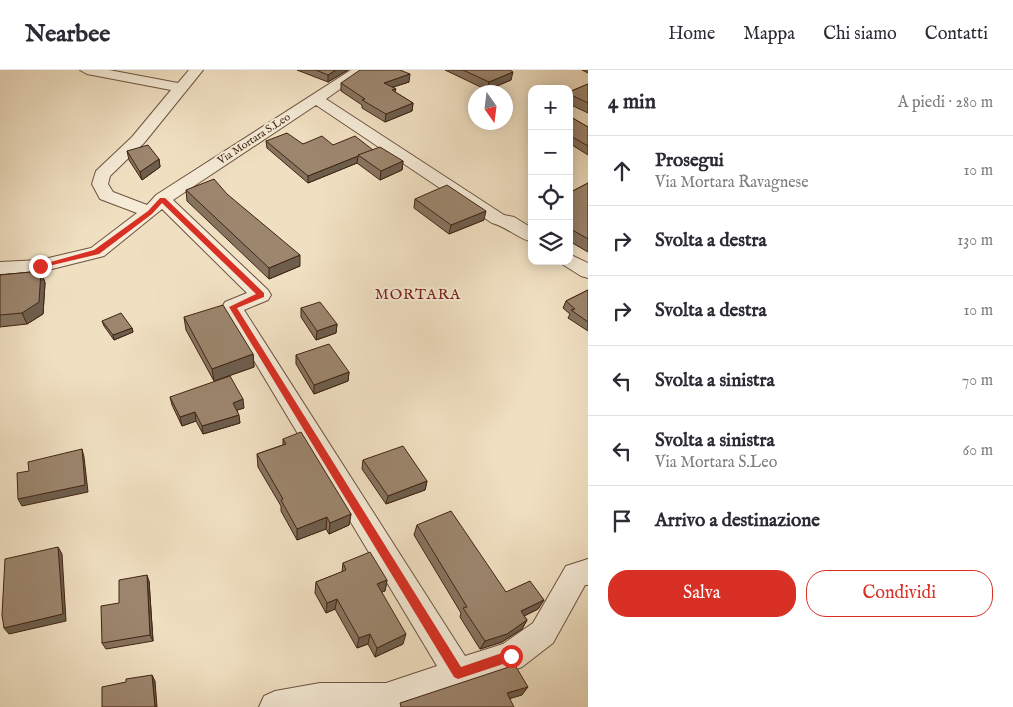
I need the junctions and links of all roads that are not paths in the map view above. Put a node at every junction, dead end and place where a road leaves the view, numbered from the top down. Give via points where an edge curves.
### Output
1 (86, 70) edge
2 (196, 70) edge
3 (360, 70) edge
4 (181, 88) junction
5 (316, 99) junction
6 (156, 206) junction
7 (528, 234) edge
8 (573, 263) edge
9 (0, 268) edge
10 (588, 272) edge
11 (588, 572) edge
12 (458, 673) junction
13 (275, 707) edge

1 - 4 street
2 - 4 street
3 - 5 street, Via Mortara S.Leo
4 - 6 street via 138,140 102,175 100,184 106,195
5 - 6 street, Via Mortara S.Leo
5 - 7 street via 498,219 508,221
6 - 9 street, Via Mortara S.Leo via 97,252 40,266
6 - 12 street via 261,295 232,307
8 - 10 street
11 - 12 street via 576,576 543,633 511,656
12 - 13 street via 386,698 320,698

